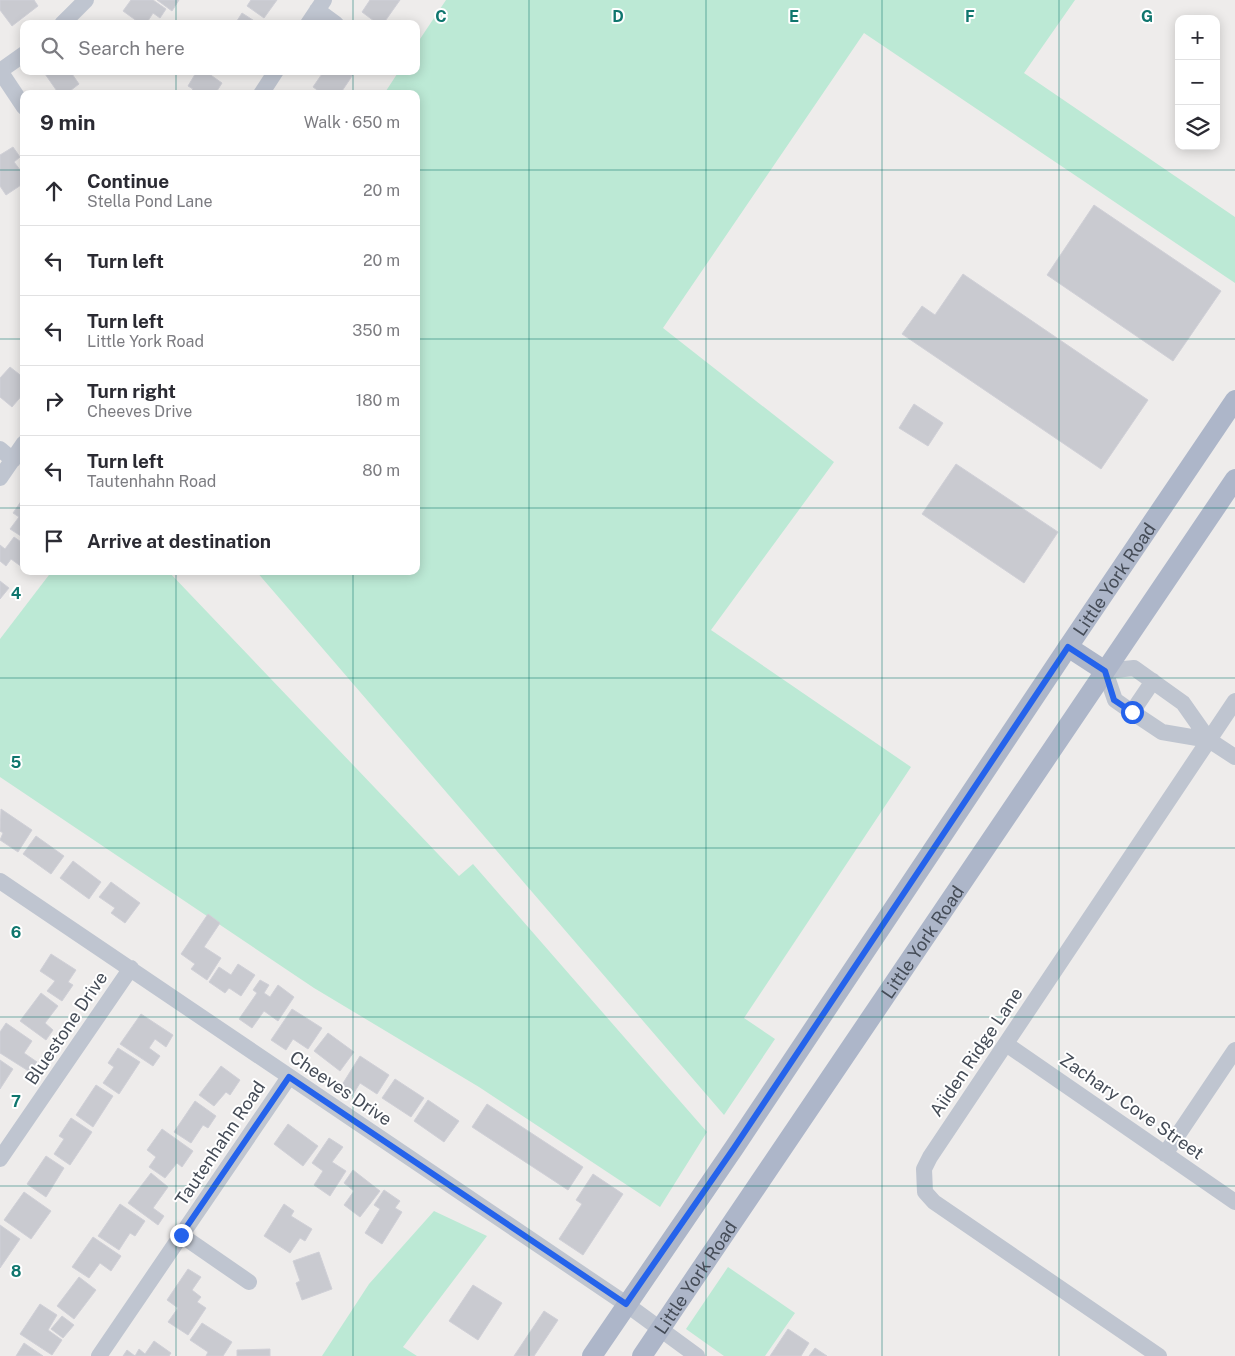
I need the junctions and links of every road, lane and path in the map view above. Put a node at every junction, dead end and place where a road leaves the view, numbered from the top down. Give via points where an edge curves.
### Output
1 (86, 0) edge
2 (317, 11) edge
3 (66, 20) edge
4 (330, 20) edge
5 (20, 57) edge
6 (0, 71) edge
7 (273, 75) edge
8 (264, 90) edge
9 (20, 101) edge
10 (1235, 400) edge
11 (0, 449) edge
12 (20, 449) edge
13 (13, 460) junction
14 (0, 478) edge
15 (1235, 479) edge
16 (1068, 647) junction
17 (1105, 671) junction
18 (1153, 681) junction
19 (1235, 701) edge
20 (1132, 712) junction
21 (1209, 740) junction
22 (1235, 757) edge
23 (0, 881) edge
24 (130, 968) junction
25 (1006, 1044) junction
26 (1235, 1050) edge
27 (289, 1077) junction
28 (1165, 1154) junction
29 (0, 1160) edge
30 (1235, 1202) edge
31 (181, 1235) junction
32 (249, 1282) dead end
33 (626, 1304) junction
34 (660, 1329) junction
35 (100, 1356) edge
36 (592, 1356) edge
37 (642, 1356) edge
38 (697, 1356) edge
39 (1159, 1356) edge

1 - 3 street
2 - 4 street
5 - 6 street
6 - 9 street
7 - 8 street
10 - 16 main road, Little York Road
11 - 13 street
12 - 13 street
13 - 14 street
15 - 17 main road, Little York Road
16 - 17 main road
16 - 33 main road, Little York Road via 734,1148
17 - 18 street via 1134,668
17 - 20 street via 1114,700
17 - 34 main road, Little York Road
18 - 20 street
18 - 21 street via 1183,703
19 - 21 street, Aiiden Ridge Lane
20 - 21 street via 1162,732
21 - 22 street
21 - 25 street, Aiiden Ridge Lane
23 - 24 street, Cheeves Drive
24 - 27 street, Cheeves Drive
24 - 29 street, Bluestone Drive
25 - 28 street, Zachary Cove Street
25 - 39 street, Aiiden Ridge Lane via 930,1158 924,1169 925,1192 934,1202
26 - 28 street
27 - 31 street, Tautenhahn Road
27 - 33 street, Cheeves Drive
28 - 30 street, Zachary Cove Street
31 - 32 street
31 - 35 street, Tautenhahn Road
33 - 34 street, Cheeves Drive
33 - 36 main road, Little York Road
34 - 37 main road, Little York Road
34 - 38 street, Cheeves Drive

